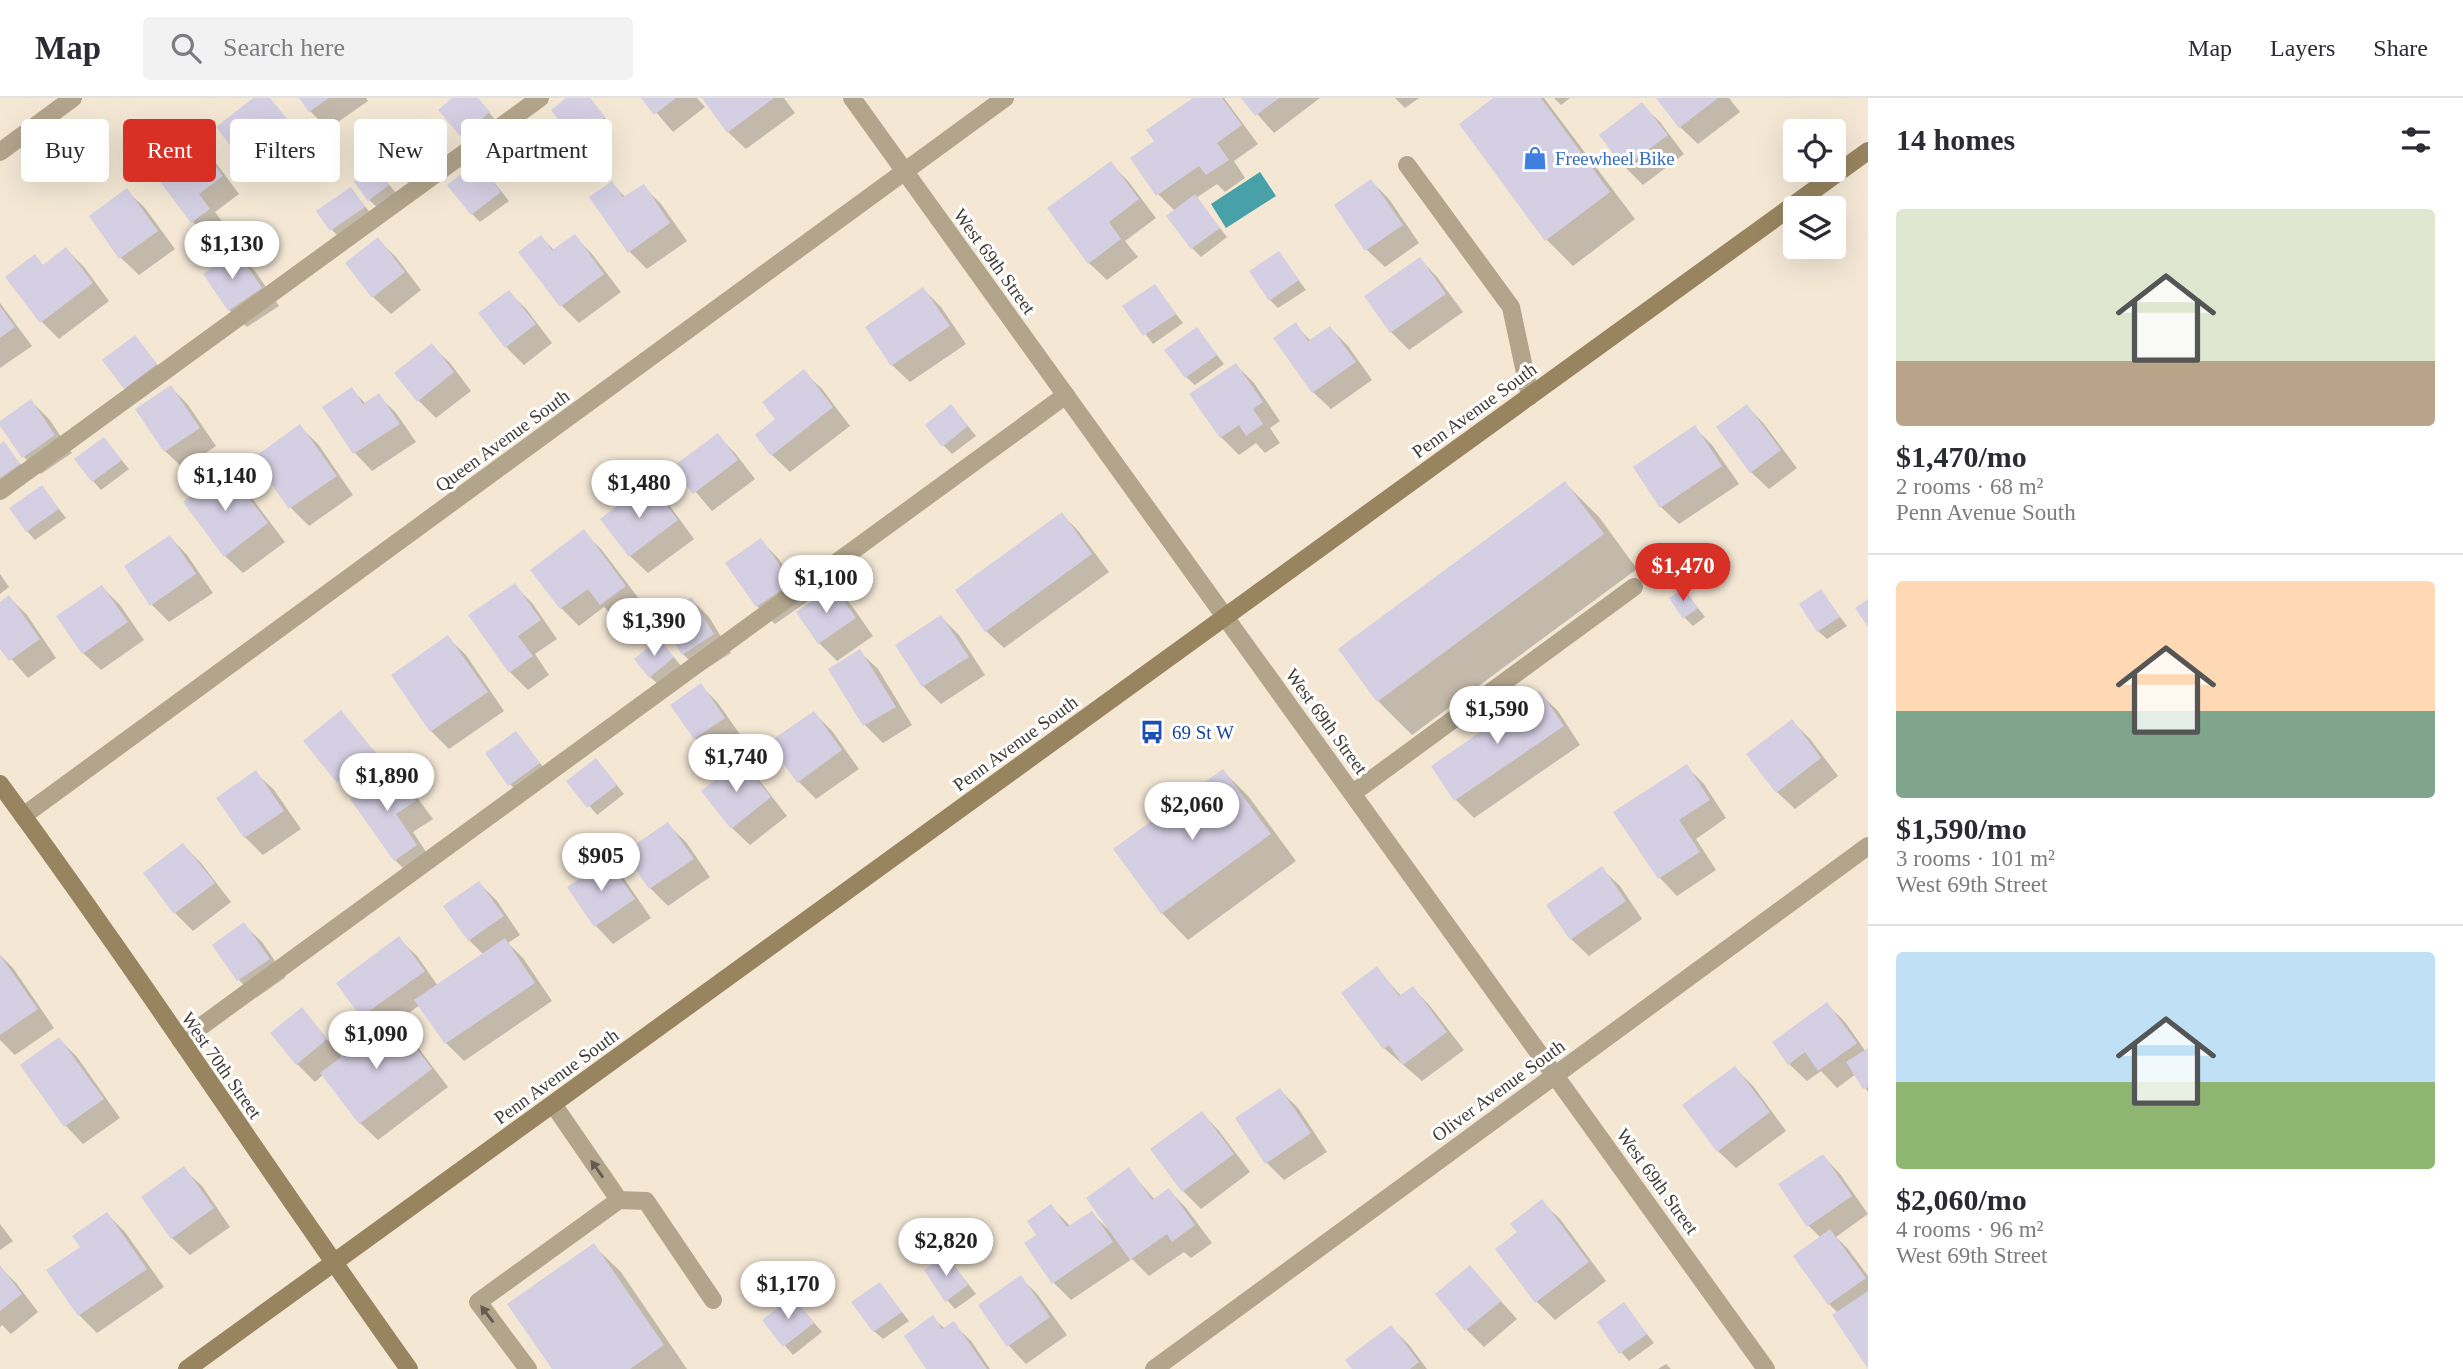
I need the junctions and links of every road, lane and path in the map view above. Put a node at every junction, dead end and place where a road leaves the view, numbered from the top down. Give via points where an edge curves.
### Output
1 (73, 98) edge
2 (540, 98) edge
3 (852, 98) edge
4 (1005, 98) edge
5 (1868, 151) edge
6 (0, 152) edge
7 (1407, 165) dead end
8 (905, 172) junction
9 (1066, 395) junction
10 (1530, 396) junction
11 (0, 491) edge
12 (1634, 587) dead end
13 (1226, 616) junction
14 (0, 785) edge
15 (1353, 793) junction
16 (23, 817) junction
17 (1868, 846) edge
18 (181, 1041) junction
19 (1555, 1074) junction
20 (553, 1104) junction
21 (619, 1200) junction
22 (333, 1263) junction
23 (713, 1300) dead end
24 (187, 1369) edge
25 (409, 1369) edge
26 (528, 1369) edge
27 (1154, 1369) edge
28 (1766, 1369) edge

1 - 6 street
2 - 11 street
3 - 8 street, West 69th Street
4 - 8 street, Queen Avenue South
5 - 10 main road, Penn Avenue South
7 - 10 street via 1511,307
8 - 9 street, West 69th Street
8 - 16 street, Queen Avenue South
9 - 13 street, West 69th Street
9 - 18 street
10 - 13 main road, Penn Avenue South
12 - 15 street
13 - 15 street, West 69th Street
13 - 20 main road, Penn Avenue South
14 - 16 main road, West 70th Street
15 - 19 street, West 69th Street
16 - 18 main road, West 70th Street
17 - 19 street, Oliver Avenue South
18 - 22 main road, West 70th Street
19 - 27 street, Oliver Avenue South
19 - 28 street, West 69th Street
21 -> 20 street
20 - 22 main road, Penn Avenue South
21 - 23 street via 646,1201
26 -> 21 street via 478,1302
22 - 24 main road, Penn Avenue South
22 - 25 main road, West 70th Street

